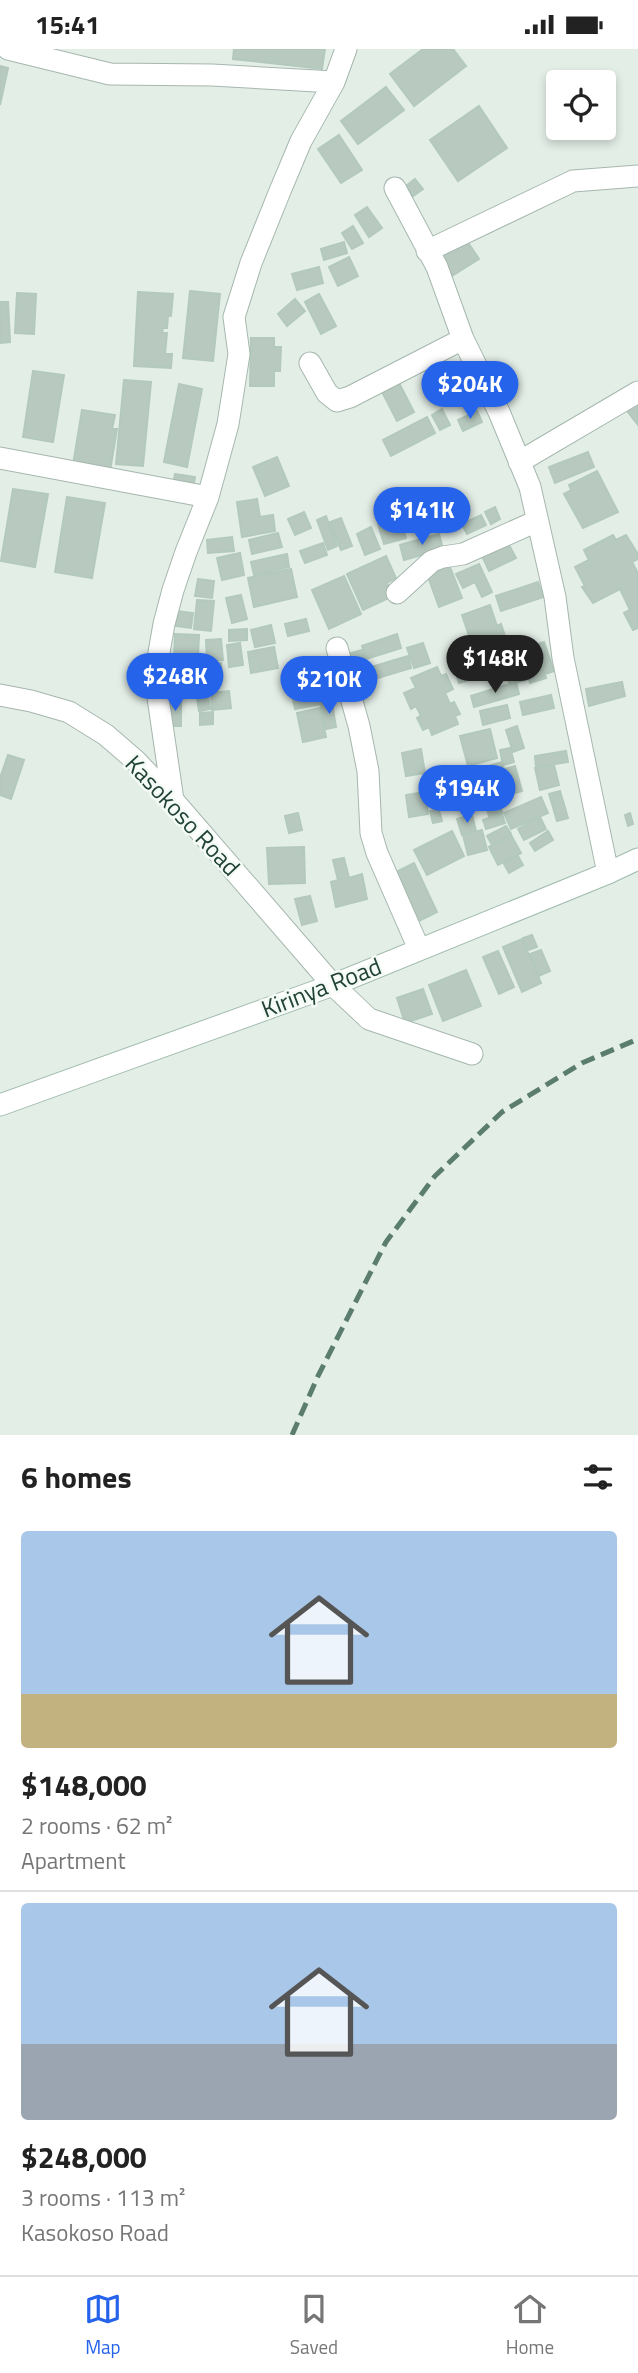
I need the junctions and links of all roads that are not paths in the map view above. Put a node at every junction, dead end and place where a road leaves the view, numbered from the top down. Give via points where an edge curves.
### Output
1 (8, 49) edge
2 (346, 49) edge
3 (334, 82) junction
4 (638, 176) edge
5 (395, 188) dead end
6 (427, 251) junction
7 (463, 339) junction
8 (310, 363) dead end
9 (638, 392) edge
10 (0, 459) edge
11 (519, 462) junction
12 (208, 497) junction
13 (537, 521) junction
14 (397, 593) dead end
15 (337, 648) dead end
16 (0, 695) edge
17 (173, 800) junction
18 (638, 859) edge
19 (608, 873) junction
20 (419, 949) junction
21 (333, 985) junction
22 (472, 1054) dead end
23 (0, 1105) edge

1 - 3 street via 110,74
2 - 3 street
3 - 12 street via 279,191 234,317 239,354 234,393
4 - 6 street via 573,181
5 - 6 street
6 - 7 street via 445,285
7 - 8 street via 337,401 327,393
7 - 11 street
9 - 11 street
10 - 12 street
11 - 13 street
12 - 17 street via 173,590 157,664
13 - 14 street via 463,554 432,561
13 - 19 street
15 - 20 street via 368,771 371,833
16 - 17 street, Kasokoso Road via 69,712 87,722 136,761
17 - 21 street, Kasokoso Road
18 - 19 street, Kirinya Road
19 - 20 street, Kirinya Road
20 - 21 street, Kirinya Road
21 - 22 street, Kasokoso Road via 369,1019
21 - 23 street, Kirinya Road

